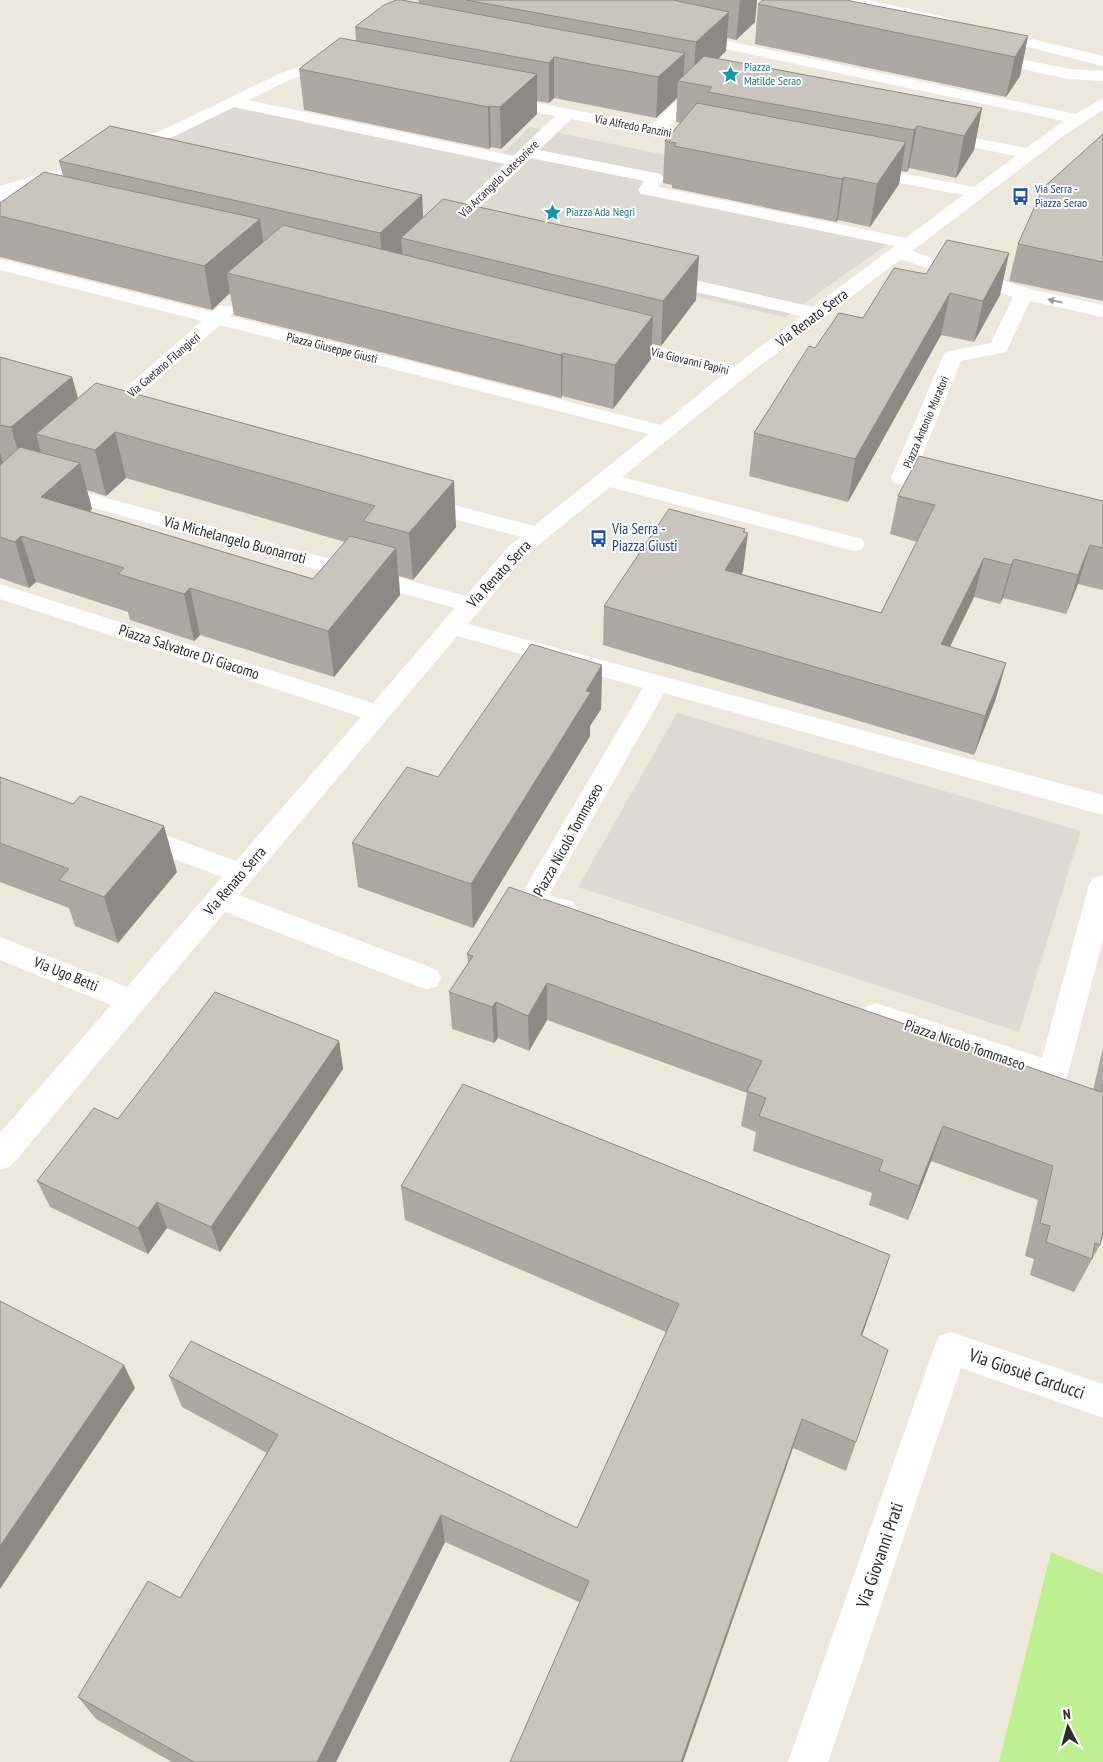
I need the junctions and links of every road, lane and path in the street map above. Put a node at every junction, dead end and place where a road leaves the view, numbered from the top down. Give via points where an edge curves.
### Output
1 (849, 0) edge
2 (958, 25) edge
3 (977, 30) edge
4 (672, 33) edge
5 (754, 34) dead end
6 (740, 48) junction
7 (350, 52) edge
8 (974, 55) edge
9 (728, 60) edge
10 (1103, 61) edge
11 (318, 66) junction
12 (347, 71) edge
13 (716, 72) edge
14 (1103, 76) edge
15 (678, 86) edge
16 (697, 90) junction
17 (716, 94) edge
18 (481, 97) edge
19 (234, 102) junction
20 (1103, 103) edge
21 (567, 114) junction
22 (1078, 119) junction
23 (655, 130) junction
24 (922, 133) edge
25 (723, 144) edge
26 (1030, 154) junction
27 (116, 156) junction
28 (522, 157) junction
29 (145, 163) edge
30 (850, 168) edge
31 (0, 191) edge
32 (978, 193) junction
33 (0, 195) edge
34 (57, 208) edge
35 (447, 229) junction
36 (431, 233) edge
37 (466, 234) edge
38 (905, 248) junction
39 (0, 264) edge
40 (642, 274) edge
41 (1024, 294) junction
42 (243, 295) edge
43 (1103, 310) edge
44 (817, 314) junction
45 (216, 319) junction
46 (596, 338) edge
47 (738, 373) junction
48 (101, 420) edge
49 (664, 432) junction
50 (0, 475) edge
51 (38, 476) junction
52 (606, 479) junction
53 (960, 492) edge
54 (403, 498) edge
55 (12, 499) edge
56 (537, 534) junction
57 (854, 544) dead end
58 (0, 591) edge
59 (471, 605) junction
60 (452, 627) junction
61 (658, 683) junction
62 (378, 713) junction
63 (1103, 805) edge
64 (111, 825) edge
65 (241, 873) junction
66 (1103, 885) edge
67 (219, 899) junction
68 (589, 919) edge
69 (0, 948) edge
70 (427, 978) dead end
71 (132, 1001) junction
72 (854, 1007) edge
73 (0, 1156) edge
74 (952, 1348) joint
75 (1103, 1401) edge
76 (808, 1762) edge

1 - 2 street
3 - 10 street
4 - 6 street
5 - 6 street
6 - 9 street
6 - 22 street
7 - 11 street
8 - 14 street via 1069,74
11 - 12 street
11 - 19 street via 284,77
13 - 16 street
15 - 16 street
16 - 17 street
16 - 23 street
18 - 21 street, Via Alfredo Panzini
19 - 27 street
19 - 28 street
20 - 22 street, Via Renato Serra
21 - 23 street, Via Alfredo Panzini
21 - 28 street, Via Arcangelo Lotesoriere
22 - 26 street, Via Renato Serra
23 - 25 street, Via Alfredo Panzini
24 - 26 street
26 - 32 street, Via Renato Serra
27 - 29 street
27 - 31 street via 99,164
28 - 35 street, Via Arcangelo Lotesoriere
28 - 38 street via 655,178 647,190
30 - 32 street
32 - 38 street, Via Renato Serra
33 - 34 street
35 - 36 street
35 - 37 street
38 - 41 street
38 - 44 street, Via Renato Serra
39 - 45 street, Piazza Giuseppe Giusti
40 - 44 street
43 -> 41 street
41 - 53 street, Piazza Antonio Muratori via 998,348 953,356 902,478
42 - 45 street, Via Gaetano Filangieri
44 - 47 street, Via Renato Serra
45 - 48 street, Via Gaetano Filangieri
45 - 49 street, Piazza Giuseppe Giusti
46 - 47 street, Via Giovanni Papini
47 - 49 street, Via Renato Serra
49 - 52 street, Via Renato Serra
50 - 51 street, Via Michelangelo Buonarroti
51 - 55 street
51 - 59 street, Via Michelangelo Buonarroti
52 - 56 street, Via Renato Serra
52 - 57 street
54 - 56 street
56 - 59 street, Via Renato Serra via 517,551
58 - 62 street, Piazza Salvatore Di Giacomo
59 - 60 street, Via Renato Serra
60 - 61 street
60 - 62 street, Via Renato Serra
61 - 63 street
61 - 68 street, Piazza Nicolò Tommaseo via 532,900
62 - 65 street, Via Renato Serra
64 - 65 street
65 - 67 street, Via Renato Serra
66 - 72 street, Piazza Nicolò Tommaseo via 1053,1074
67 - 70 street
67 - 71 street, Via Renato Serra
69 - 71 street, Via Ugo Betti
71 - 73 street, Via Renato Serra
74 - 75 street, Via Giosuè Carducci
74 - 76 street, Via Giovanni Prati

